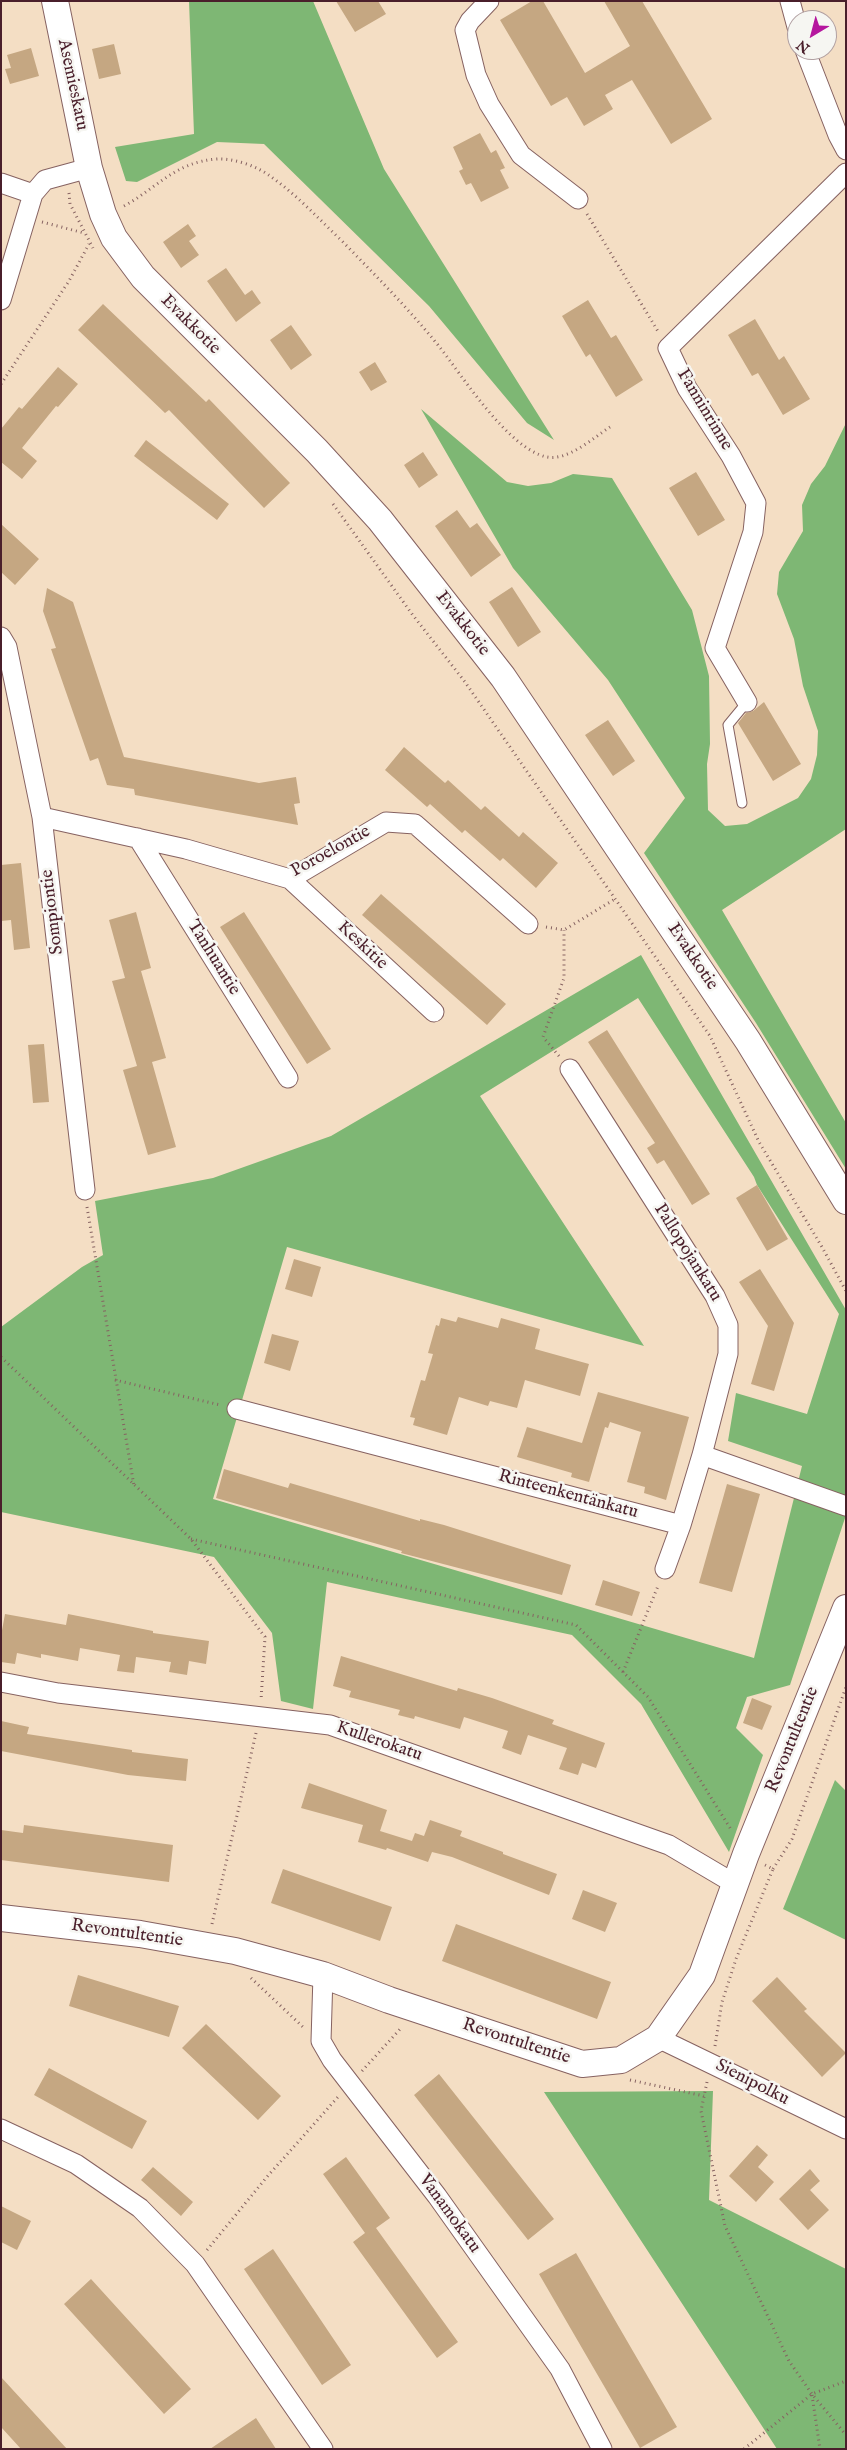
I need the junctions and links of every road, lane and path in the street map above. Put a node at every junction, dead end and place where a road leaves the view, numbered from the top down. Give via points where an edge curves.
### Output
1 (55, 1) edge
2 (489, 1) edge
3 (809, 60) edge
4 (846, 150) edge
5 (77, 170) junction
6 (846, 173) edge
7 (1, 183) edge
8 (33, 194) junction
9 (578, 199) joint
10 (103, 214) junction
11 (25, 217) junction
12 (84, 233) junction
13 (90, 244) junction
14 (96, 251) dead end
15 (1, 300) edge
16 (668, 348) junction
17 (1, 384) edge
18 (610, 427) dead end
19 (332, 504) dead end
20 (1, 637) edge
21 (747, 702) joint
22 (742, 803) dead end
23 (42, 817) junction
24 (138, 838) junction
25 (290, 879) junction
26 (615, 899) junction
27 (528, 924) joint
28 (564, 930) junction
29 (434, 1012) dead end
30 (570, 1070) joint
31 (288, 1078) dead end
32 (85, 1190) joint
33 (846, 1201) edge
34 (846, 1291) edge
35 (1, 1357) edge
36 (115, 1380) junction
37 (237, 1409) joint
38 (702, 1455) junction
39 (134, 1487) junction
40 (846, 1506) edge
41 (681, 1525) junction
42 (190, 1539) junction
43 (665, 1569) joint
44 (845, 1615) edge
45 (623, 1672) junction
46 (1, 1682) edge
47 (846, 1687) edge
48 (648, 1697) dead end
49 (260, 1715) junction
50 (773, 1869) dead end
51 (734, 1884) junction
52 (1, 1918) edge
53 (206, 1946) junction
54 (323, 1975) junction
55 (250, 1977) dead end
56 (408, 2020) dead end
57 (658, 2038) junction
58 (321, 2041) junction
59 (351, 2082) junction
60 (1, 2129) edge
61 (846, 2129) edge
62 (195, 2264) junction
63 (846, 2381) edge
64 (812, 2394) junction
65 (323, 2449) edge
66 (602, 2449) edge
67 (744, 2449) edge
68 (820, 2449) edge

1 - 5 street, Asemieskatu
2 - 9 street via 470,20 465,30 476,75 489,104 521,155
3 - 4 street
5 - 8 street via 45,180
5 - 10 street, Evakkotie
5 - 12 path via 70,204
6 - 16 street, Fanninrinne
7 - 8 street
8 - 11 street
9 - 16 path
10 - 18 path via 133,201 158,181 188,165 218,159 243,164 269,175 307,206 398,297 482,402 531,452 548,457 565,455
10 - 33 street, Evakkotie via 114,238 143,277 317,451 380,520 503,677 748,1041
11 - 12 path
11 - 15 street
12 - 13 path
13 - 14 path
13 - 17 path
16 - 21 street, Fanninrinne via 687,388 731,456 756,503 753,532 715,648
19 - 26 path via 464,682
20 - 23 street, Sompiontie via 6,647
21 - 22 lane via 728,725
23 - 24 street, Poroelontie
23 - 32 street, Sompiontie
24 - 25 street, Poroelontie
24 - 31 street, Tanhuantie
25 - 27 street, Poroelontie via 386,822 415,824
25 - 29 street, Keskitie
26 - 28 path
26 - 34 path via 710,1036 759,1142
27 - 28 path
28 - 30 path via 564,978 543,1037
30 - 38 street, Pallopojankatu via 716,1296 728,1325 728,1354
32 - 36 path
35 - 39 path
36 - 37 path
36 - 39 path
37 - 41 street, Rinteenkentänkatu
38 - 40 street
38 - 41 street
39 - 42 path
41 - 43 street
42 - 45 path via 576,1625
42 - 49 path via 265,1637
43 - 45 path
44 - 51 street, Revontultentie
45 - 48 path
46 - 49 street, Kullerokatu via 58,1693
47 - 50 path via 792,1839
49 - 51 street, Kullerokatu via 330,1725 622,1828 669,1845
49 - 53 path
51 - 57 street, Revontultentie via 702,1975
52 - 53 street, Revontultentie via 140,1934
53 - 54 street, Revontultentie
54 - 57 street, Revontultentie via 582,2064 621,2060
54 - 58 street
55 - 58 path
56 - 59 path
57 - 61 street, Sienipolku
58 - 59 street, Vanamokatu
59 - 62 path
59 - 66 street, Vanamokatu via 437,2196 560,2370
60 - 62 street via 76,2164 140,2208
62 - 65 street
63 - 64 path
64 - 67 path
64 - 68 path

